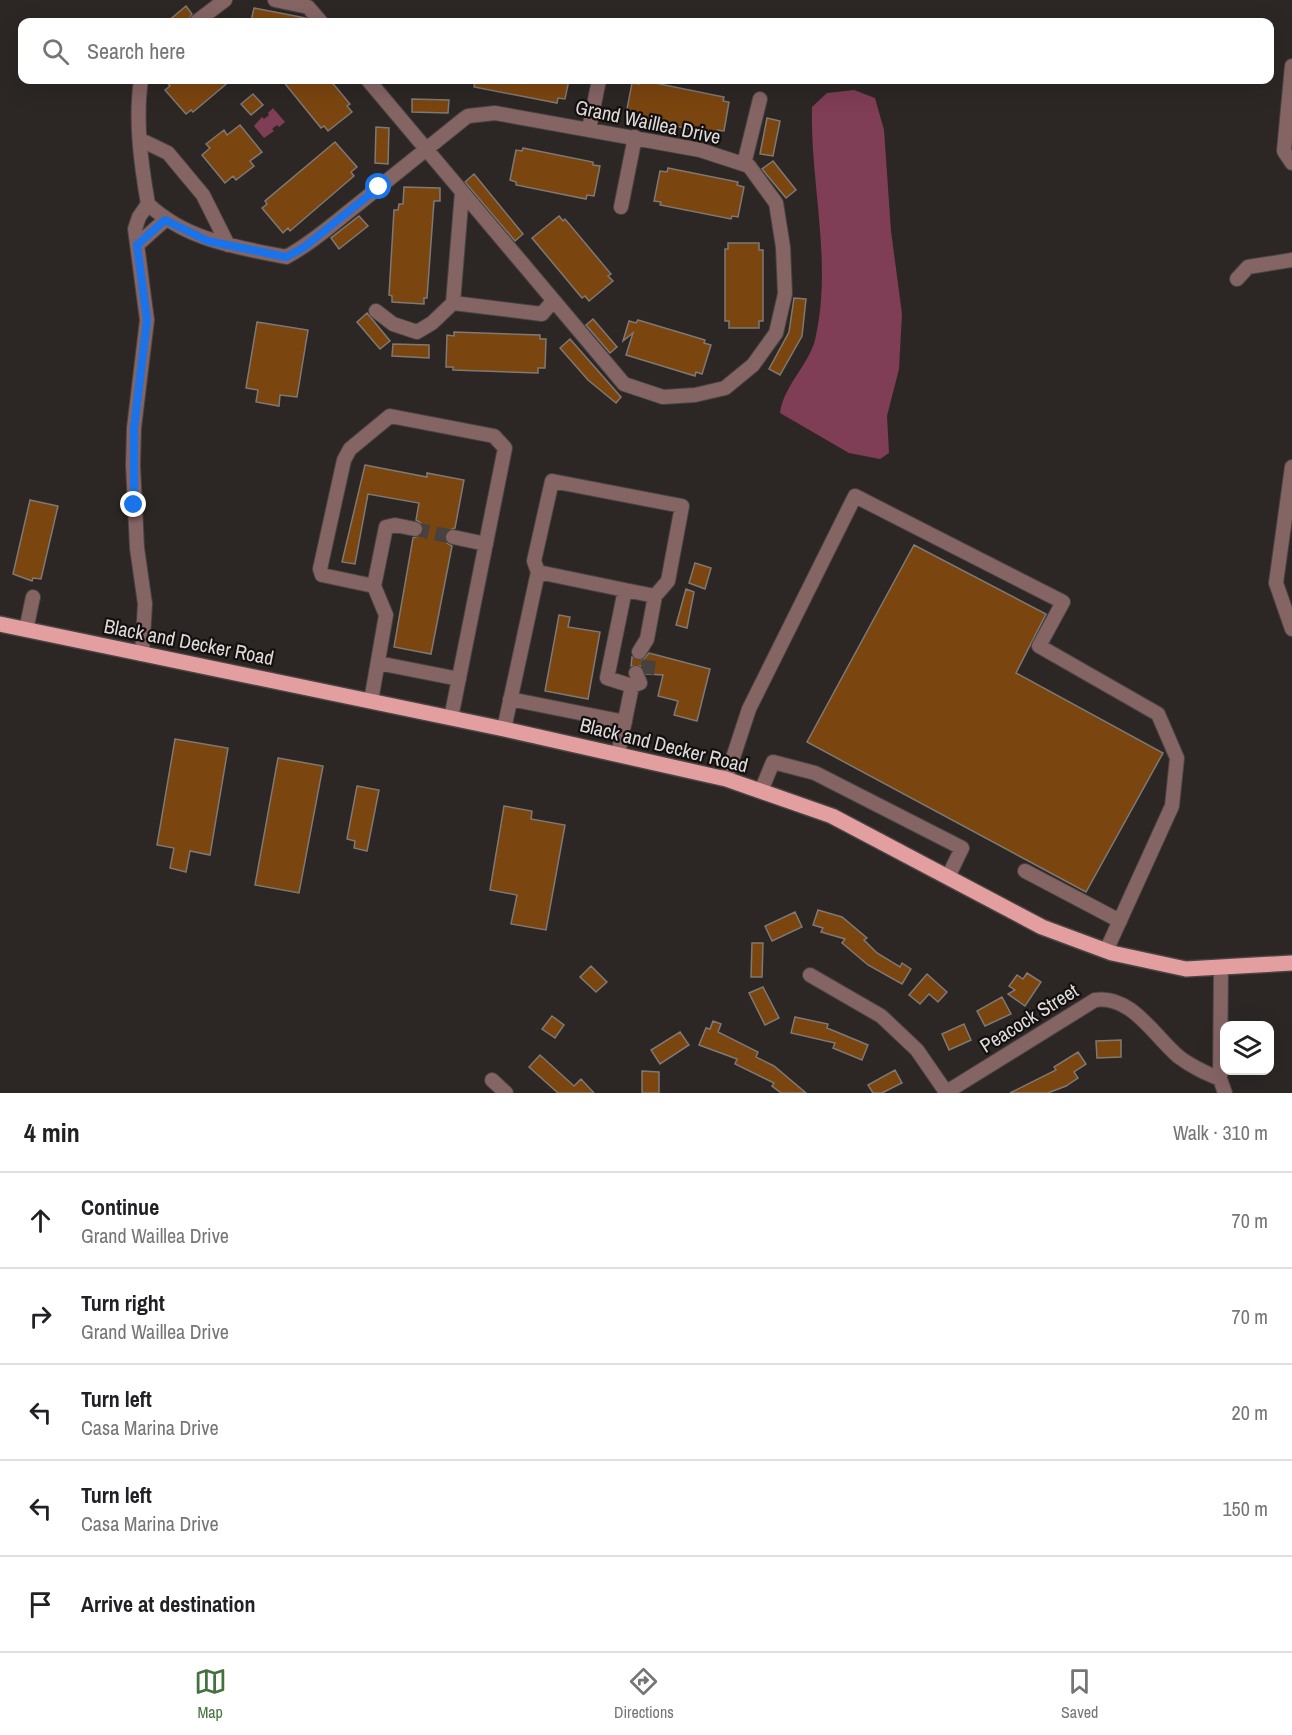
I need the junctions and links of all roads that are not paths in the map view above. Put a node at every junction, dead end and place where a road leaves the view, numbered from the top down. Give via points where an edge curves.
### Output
1 (225, 0) edge
2 (275, 0) edge
3 (201, 18) edge
4 (318, 18) edge
5 (1292, 66) edge
6 (140, 84) edge
7 (371, 84) edge
8 (598, 84) edge
9 (760, 99) dead end
10 (589, 129) junction
11 (635, 137) junction
12 (141, 140) junction
13 (426, 149) junction
14 (1292, 163) edge
15 (744, 164) junction
16 (462, 192) junction
17 (148, 204) junction
18 (621, 207) dead end
19 (139, 217) junction
20 (165, 220) junction
21 (152, 233) junction
22 (137, 245) junction
23 (228, 245) junction
24 (1292, 260) edge
25 (1237, 279) dead end
26 (553, 301) junction
27 (453, 303) junction
28 (376, 311) dead end
29 (1292, 466) edge
30 (415, 529) tunnel mouth
31 (453, 537) tunnel mouth
32 (486, 544) junction
33 (538, 572) junction
34 (374, 586) junction
35 (626, 590) junction
36 (655, 596) junction
37 (33, 597) dead end
38 (0, 624) edge
39 (1292, 629) edge
40 (26, 630) junction
41 (645, 648) tunnel mouth
42 (142, 654) junction
43 (378, 663) junction
44 (459, 679) junction
45 (510, 699) junction
46 (371, 701) junction
47 (451, 718) junction
48 (625, 722) junction
49 (504, 729) junction
50 (618, 754) junction
51 (726, 779) junction
52 (761, 791) junction
53 (1025, 871) dead end
54 (948, 877) junction
55 (1120, 921) junction
56 (1106, 951) junction
57 (1292, 963) edge
58 (1221, 967) junction
59 (810, 975) dead end
60 (1220, 1079) junction
61 (492, 1080) dead end
62 (506, 1093) edge
63 (946, 1093) edge
64 (1226, 1093) edge

1 - 3 street
2 - 4 street via 308,7
5 - 14 street via 1284,151
6 - 12 street
7 - 13 street
8 - 10 street
9 - 15 street
10 - 11 street, Grand Waillea Drive
10 - 13 street, Grand Waillea Drive via 495,113 465,118
11 - 15 street, Grand Waillea Drive via 700,150
11 - 18 street
12 - 17 street
12 - 23 street via 168,153 203,195
13 - 16 street
13 - 23 street, Grand Waillea Drive via 303,248 286,257
15 - 26 street via 776,204 785,294 776,333 753,365 725,388 663,397 624,384
16 - 26 street
16 - 27 street
17 - 19 street
17 - 20 street, Grand Waillea Drive
19 - 21 street
19 - 22 street via 135,229
20 - 21 street
20 - 23 street, Grand Waillea Drive via 208,241
21 - 22 street
22 - 42 street via 147,320 133,465 137,548 145,604
24 - 25 street via 1248,267
26 - 27 street via 542,314
27 - 28 street via 417,332 393,324
29 - 39 street via 1276,583
30 - 34 street via 386,527
31 - 32 street
32 - 34 street via 505,448 494,436 390,416 350,449 344,460 320,569 322,575
32 - 44 street
33 - 35 street
33 - 36 street via 534,561 552,481 682,506 668,581
33 - 45 street
34 - 43 street via 386,615
35 - 36 street
35 - 48 street via 607,678 639,679
36 - 41 street
37 - 40 street
38 - 40 main road, Black and Decker Road
40 - 42 main road, Black and Decker Road
42 - 46 main road, Black and Decker Road
43 - 44 street
43 - 46 street
44 - 47 street
45 - 48 street
45 - 49 street
46 - 47 main road, Black and Decker Road
47 - 49 main road, Black and Decker Road
48 - 50 street
49 - 50 main road, Black and Decker Road
50 - 51 main road, Black and Decker Road
51 - 52 main road, Black and Decker Road
51 - 55 street via 749,709 855,496 1063,603 1040,646 1158,714 1177,758 1172,806
52 - 54 main road, Black and Decker Road via 832,816
52 - 54 street via 773,762 815,773 962,848
53 - 55 street
54 - 56 main road, Black and Decker Road via 1042,927
55 - 56 street
56 - 58 main road, Black and Decker Road via 1186,969
57 - 58 main road, Black and Decker Road
58 - 60 street
59 - 63 street via 862,1003 894,1028 916,1050
60 - 63 street, Peacock Street via 1178,1056 1122,1003 1104,998
60 - 64 street
61 - 62 street

